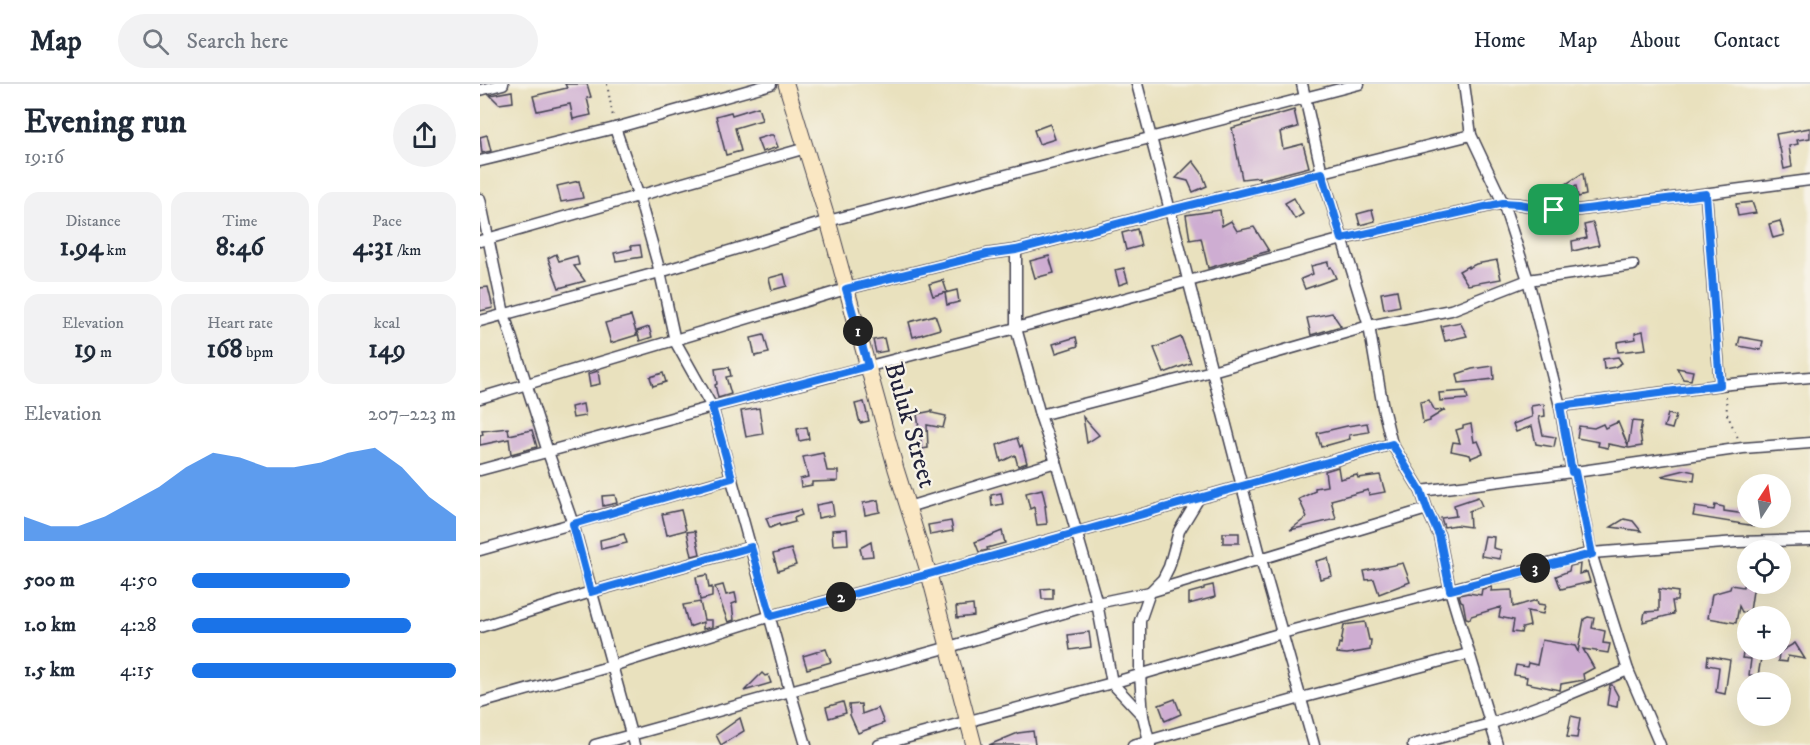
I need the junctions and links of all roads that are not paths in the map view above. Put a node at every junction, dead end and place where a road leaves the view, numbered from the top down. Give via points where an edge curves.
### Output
1 (504, 84) edge
2 (771, 84) edge
3 (786, 84) edge
4 (1137, 84) edge
5 (1302, 84) edge
6 (1359, 84) edge
7 (1464, 84) edge
8 (480, 90) edge
9 (1305, 98) junction
10 (615, 128) junction
11 (1471, 135) junction
12 (1151, 137) junction
13 (806, 148) junction
14 (480, 161) edge
15 (1322, 173) junction
16 (1810, 180) edge
17 (1706, 194) junction
18 (639, 197) junction
19 (480, 199) edge
20 (1503, 203) junction
21 (1170, 210) junction
22 (828, 220) junction
23 (1342, 239) junction
24 (484, 240) edge
25 (1016, 250) junction
26 (1633, 266) dead end
27 (660, 272) junction
28 (1528, 280) junction
29 (1188, 282) junction
30 (846, 289) junction
31 (504, 314) junction
32 (480, 321) edge
33 (1369, 326) junction
34 (1016, 328) junction
35 (675, 341) junction
36 (868, 366) junction
37 (1212, 371) junction
38 (1810, 377) edge
39 (526, 383) junction
40 (1725, 385) junction
41 (480, 398) edge
42 (1560, 406) junction
43 (712, 407) junction
44 (1040, 415) junction
45 (1810, 443) edge
46 (1392, 444) junction
47 (548, 452) junction
48 (1056, 462) junction
49 (480, 470) edge
50 (1574, 472) junction
51 (732, 478) junction
52 (1242, 485) junction
53 (1421, 491) junction
54 (1199, 498) junction
55 (908, 507) junction
56 (1427, 509) junction
57 (573, 524) junction
58 (1076, 533) junction
59 (1810, 540) edge
60 (751, 547) junction
61 (480, 550) edge
62 (1592, 554) junction
63 (1261, 559) junction
64 (929, 574) junction
65 (1450, 590) junction
66 (591, 592) junction
67 (1150, 592) junction
68 (1097, 603) junction
69 (771, 616) junction
70 (480, 627) edge
71 (1282, 633) junction
72 (949, 647) junction
73 (1468, 654) junction
74 (612, 666) junction
75 (1628, 670) junction
76 (1140, 675) junction
77 (1112, 683) junction
78 (790, 691) junction
79 (1301, 698) junction
80 (480, 704) edge
81 (1143, 717) junction
82 (968, 720) junction
83 (1490, 724) junction
84 (632, 741) edge
85 (1149, 743) edge
86 (595, 745) edge
87 (806, 745) edge
88 (879, 745) edge
89 (974, 745) edge
90 (1133, 745) edge
91 (1314, 745) edge
92 (1413, 745) edge
93 (1497, 745) edge
94 (1658, 745) edge

1 - 8 street
2 - 10 street
3 - 13 street, Buluk Street
4 - 12 street
5 - 9 street
6 - 9 street
7 - 11 street
9 - 12 street
9 - 15 street
10 - 14 street
10 - 18 street
11 - 15 street
11 - 20 street
12 - 21 street
12 - 22 street
13 - 18 street
13 - 22 street, Buluk Street
15 - 21 street
15 - 23 street
16 - 17 street
17 - 20 street via 1579,210
17 - 40 street
18 - 24 street
18 - 27 street
19 - 24 street
20 - 23 street
20 - 28 street
21 - 25 street
21 - 29 street
22 - 27 street
22 - 30 street, Buluk Street
23 - 29 street
23 - 33 street
24 - 31 street
25 - 30 street
25 - 34 street
26 - 28 street
27 - 31 street
27 - 35 street
28 - 33 street via 1451,310
28 - 42 street
29 - 34 street
29 - 37 street
30 - 35 street
30 - 36 street, Buluk Street
31 - 32 street
31 - 39 street
33 - 37 street
33 - 46 street
34 - 36 street
34 - 44 street
35 - 39 street
35 - 43 street
36 - 43 street
36 - 55 street, Buluk Street
37 - 44 street
37 - 52 street
38 - 40 street
39 - 41 street
39 - 47 street
40 - 42 street
42 - 50 street
43 - 47 street
43 - 51 street
44 - 48 street
45 - 50 street via 1743,448
46 - 52 street
46 - 53 street
47 - 49 street
47 - 57 street
48 - 55 street
48 - 58 street
50 - 53 street
50 - 62 street
51 - 57 street
51 - 60 street
52 - 54 street
52 - 63 street
53 - 56 street
54 - 58 street
54 - 67 street via 1179,531 1163,579
55 - 64 street, Buluk Street
56 - 63 street
56 - 65 street via 1439,535
57 - 61 street
57 - 66 street
58 - 64 street
58 - 68 street
59 - 62 street
60 - 66 street
60 - 69 street
62 - 65 street
62 - 75 street
63 - 67 street
63 - 71 street
64 - 69 street
64 - 72 street, Buluk Street
65 - 71 street
65 - 73 street
66 - 70 street
66 - 74 street
67 - 68 street
67 - 76 street via 1140,621
68 - 72 street
68 - 77 street
69 - 74 street
69 - 78 street
71 - 76 street
71 - 79 street
72 - 78 street
72 - 82 street, Buluk Street
73 - 79 street
73 - 83 street
74 - 80 street
74 - 84 street
75 - 83 street
75 - 94 street
76 - 77 street
76 - 81 street
77 - 81 street
77 - 82 street
78 - 84 street
78 - 87 street
79 - 85 street
79 - 91 street
81 - 85 street
82 - 88 street
82 - 89 street, Buluk Street
83 - 92 street
83 - 93 street
84 - 86 street
85 - 90 street

